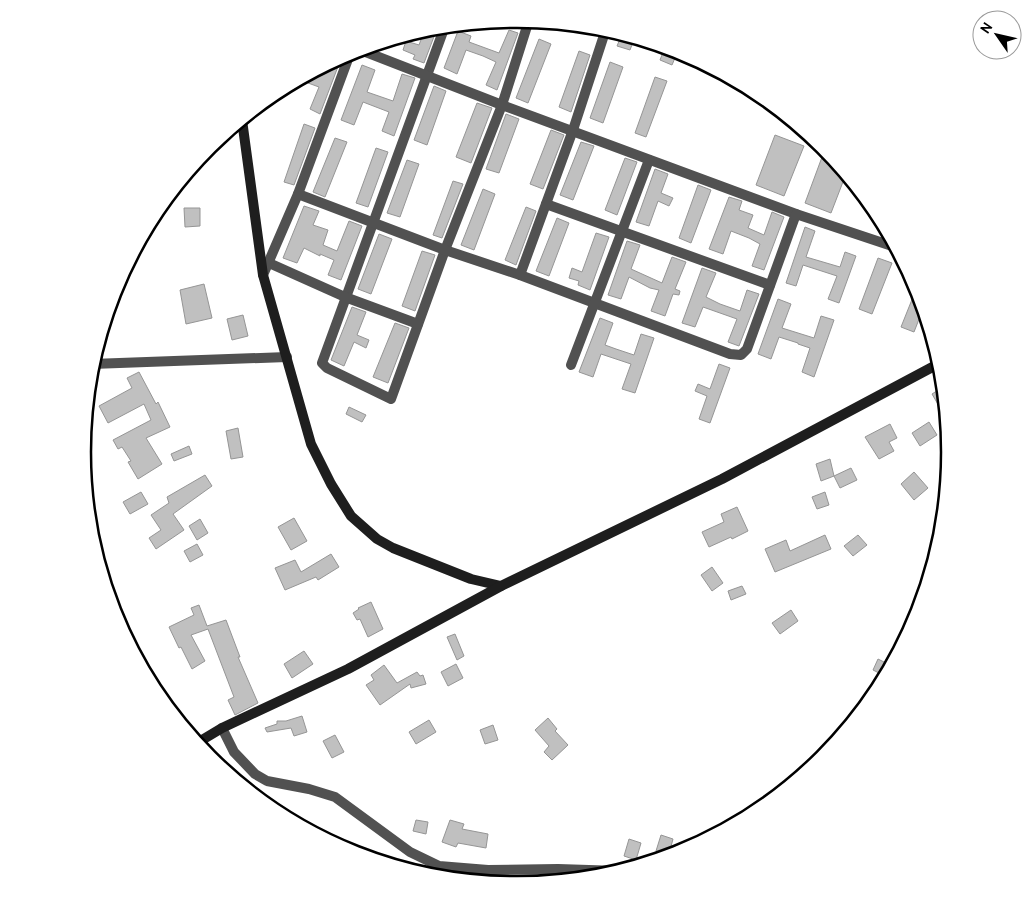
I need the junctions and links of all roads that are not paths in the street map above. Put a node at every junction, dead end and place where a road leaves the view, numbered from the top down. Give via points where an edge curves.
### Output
1 (526, 28) edge
2 (442, 34) edge
3 (603, 37) edge
4 (370, 54) edge
5 (346, 63) edge
6 (426, 75) junction
7 (502, 105) junction
8 (243, 127) edge
9 (573, 130) junction
10 (649, 160) junction
11 (298, 194) junction
12 (546, 204) junction
13 (796, 214) junction
14 (374, 222) junction
15 (622, 233) junction
16 (886, 244) edge
17 (445, 250) junction
18 (269, 263) junction
19 (263, 275) junction
20 (520, 275) junction
21 (770, 285) junction
22 (345, 297) junction
23 (595, 303) junction
24 (418, 324) junction
25 (287, 357) junction
26 (101, 364) edge
27 (571, 365) dead end
28 (932, 367) edge
29 (501, 586) junction
30 (222, 728) junction
31 (204, 739) edge
32 (590, 870) edge

1 - 7 street
2 - 6 street
3 - 9 street
4 - 6 street
5 - 11 street
6 - 7 street
6 - 14 street
7 - 9 street
7 - 17 street
8 - 19 main road
9 - 10 street
9 - 12 street
10 - 13 street
10 - 15 street
11 - 14 street
11 - 18 street
12 - 15 street
12 - 20 street
13 - 16 street
13 - 21 street
14 - 17 street
14 - 22 street
15 - 21 street
15 - 23 street
17 - 20 street
17 - 24 street
18 - 19 street
18 - 22 street
19 - 25 main road
20 - 23 street
21 - 23 street via 747,349 741,355 730,354
22 - 24 street
22 - 24 street via 322,363 391,399
23 - 27 street
25 - 26 street
25 - 29 main road via 311,444 351,516 377,539 393,548 471,579
28 - 29 main road via 722,479
29 - 30 main road via 348,669
30 - 31 main road
30 - 32 street via 234,752 255,774 267,781 335,797 410,852 439,866 488,870

